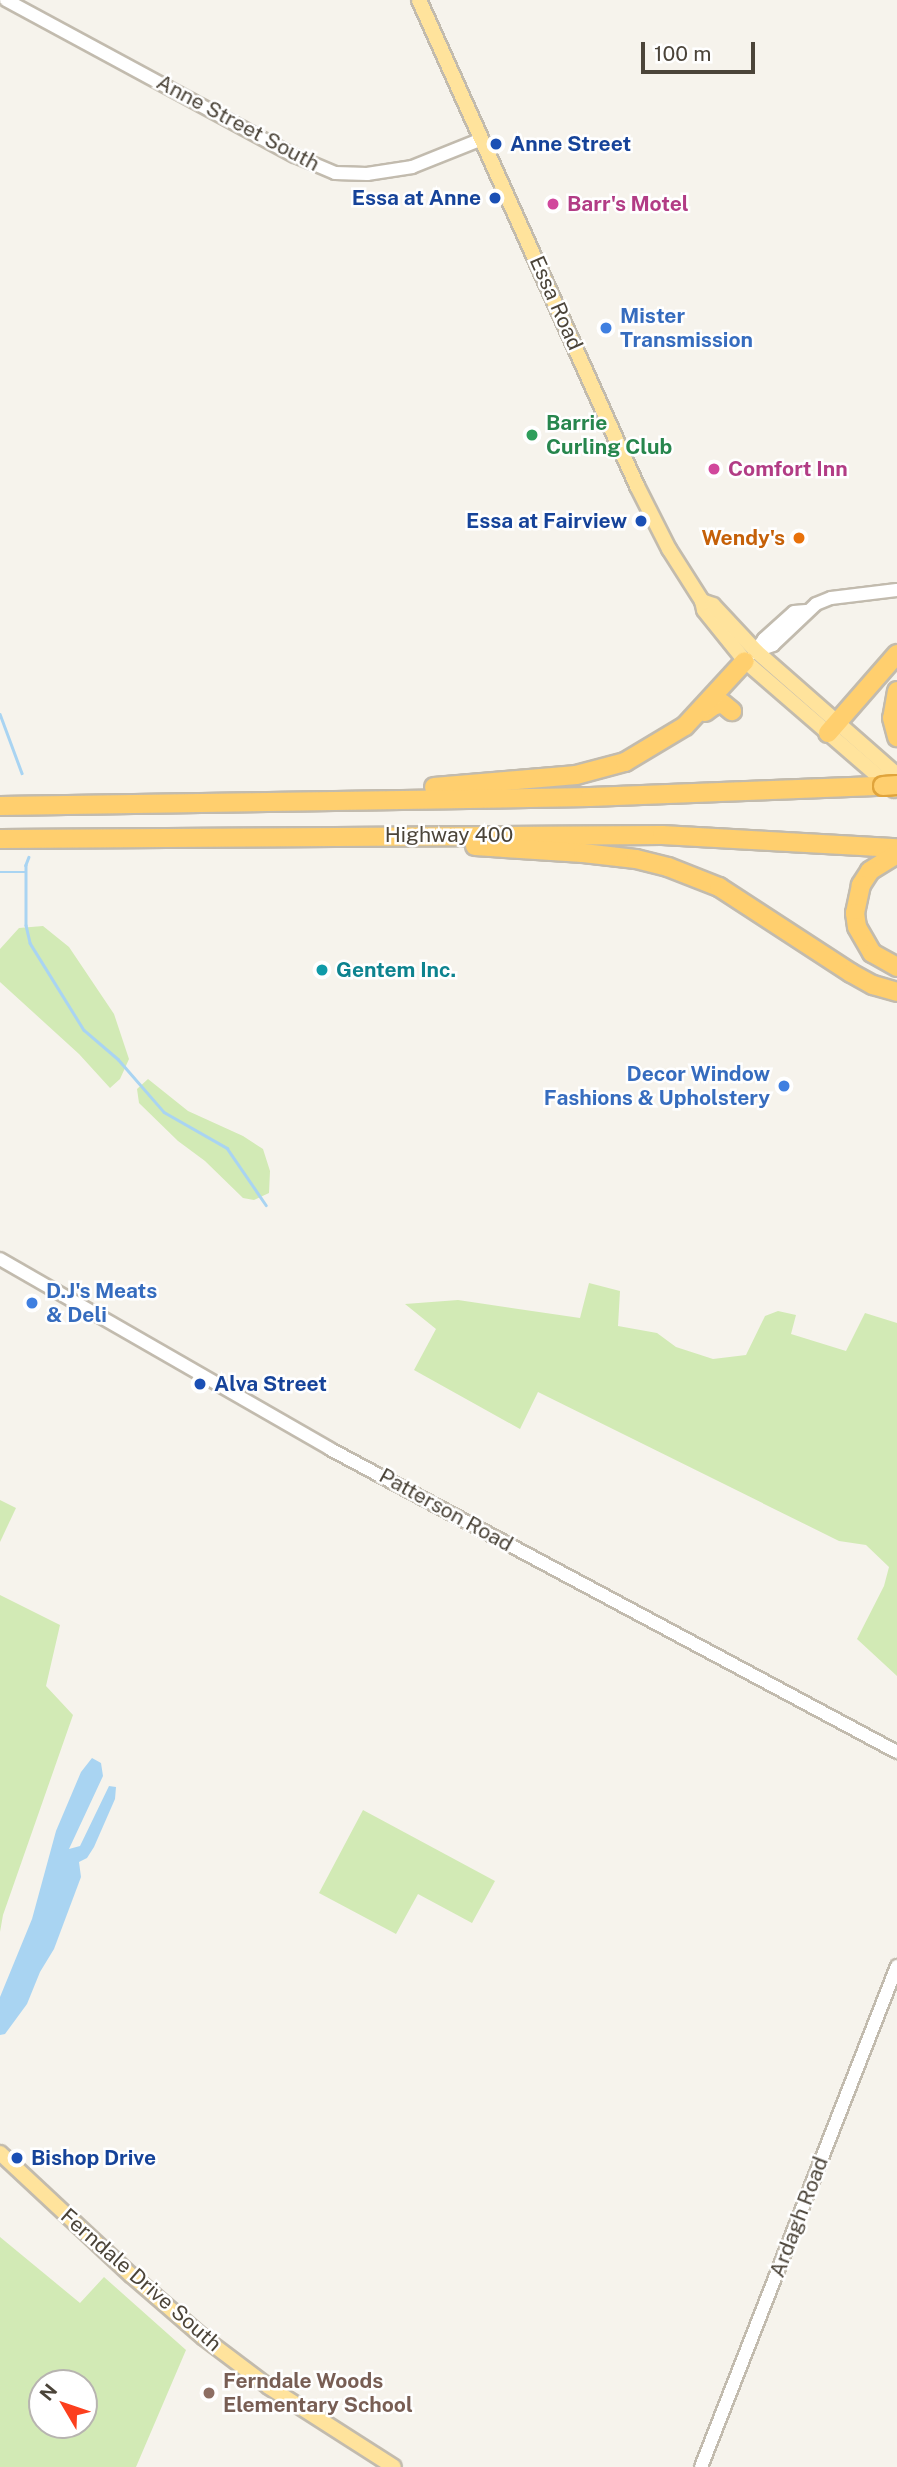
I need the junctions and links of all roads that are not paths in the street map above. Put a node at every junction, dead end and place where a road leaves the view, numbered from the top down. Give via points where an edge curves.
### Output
1 (6, 0) edge
2 (419, 0) edge
3 (482, 139) junction
4 (897, 590) edge
5 (897, 654) edge
6 (751, 656) junction
7 (897, 691) edge
8 (732, 710) dead end
9 (685, 726) junction
10 (827, 726) junction
11 (897, 737) edge
12 (897, 775) edge
13 (892, 788) edge
14 (326, 799) junction
15 (0, 806) edge
16 (435, 835) junction
17 (0, 839) edge
18 (897, 848) edge
19 (897, 854) edge
20 (897, 967) edge
21 (897, 992) edge
22 (0, 1259) edge
23 (897, 1752) edge
24 (897, 1966) edge
25 (2, 2158) edge
26 (394, 2467) edge
27 (701, 2467) edge

1 - 3 street, Anne Street South via 295,156 335,173 412,167
2 - 3 main road, Essa Road
3 - 6 main road, Essa Road via 637,486 704,610
4 - 6 street via 831,598 806,611 773,645
5 - 10 highway
6 - 9 highway
6 - 10 main road, Essa Road
6 - 10 main road, Essa Road
7 - 11 highway via 892,718
8 - 9 highway via 716,704
9 - 14 highway via 625,762 576,775
10 - 12 main road, Essa Road
10 - 13 main road, Essa Road
13 - 14 highway, Highway 400
14 - 15 highway, Highway 400
16 - 17 highway, Highway 400
16 - 18 highway, Highway 400 via 662,835
16 - 21 highway via 461,845 596,854 667,867 719,887 851,973
19 - 20 highway via 870,871 861,884 855,913 857,927 872,953
22 - 23 street, Patterson Road via 330,1449
24 - 27 street, Ardagh Road
25 - 26 main road, Ferndale Drive South via 204,2338 269,2387

